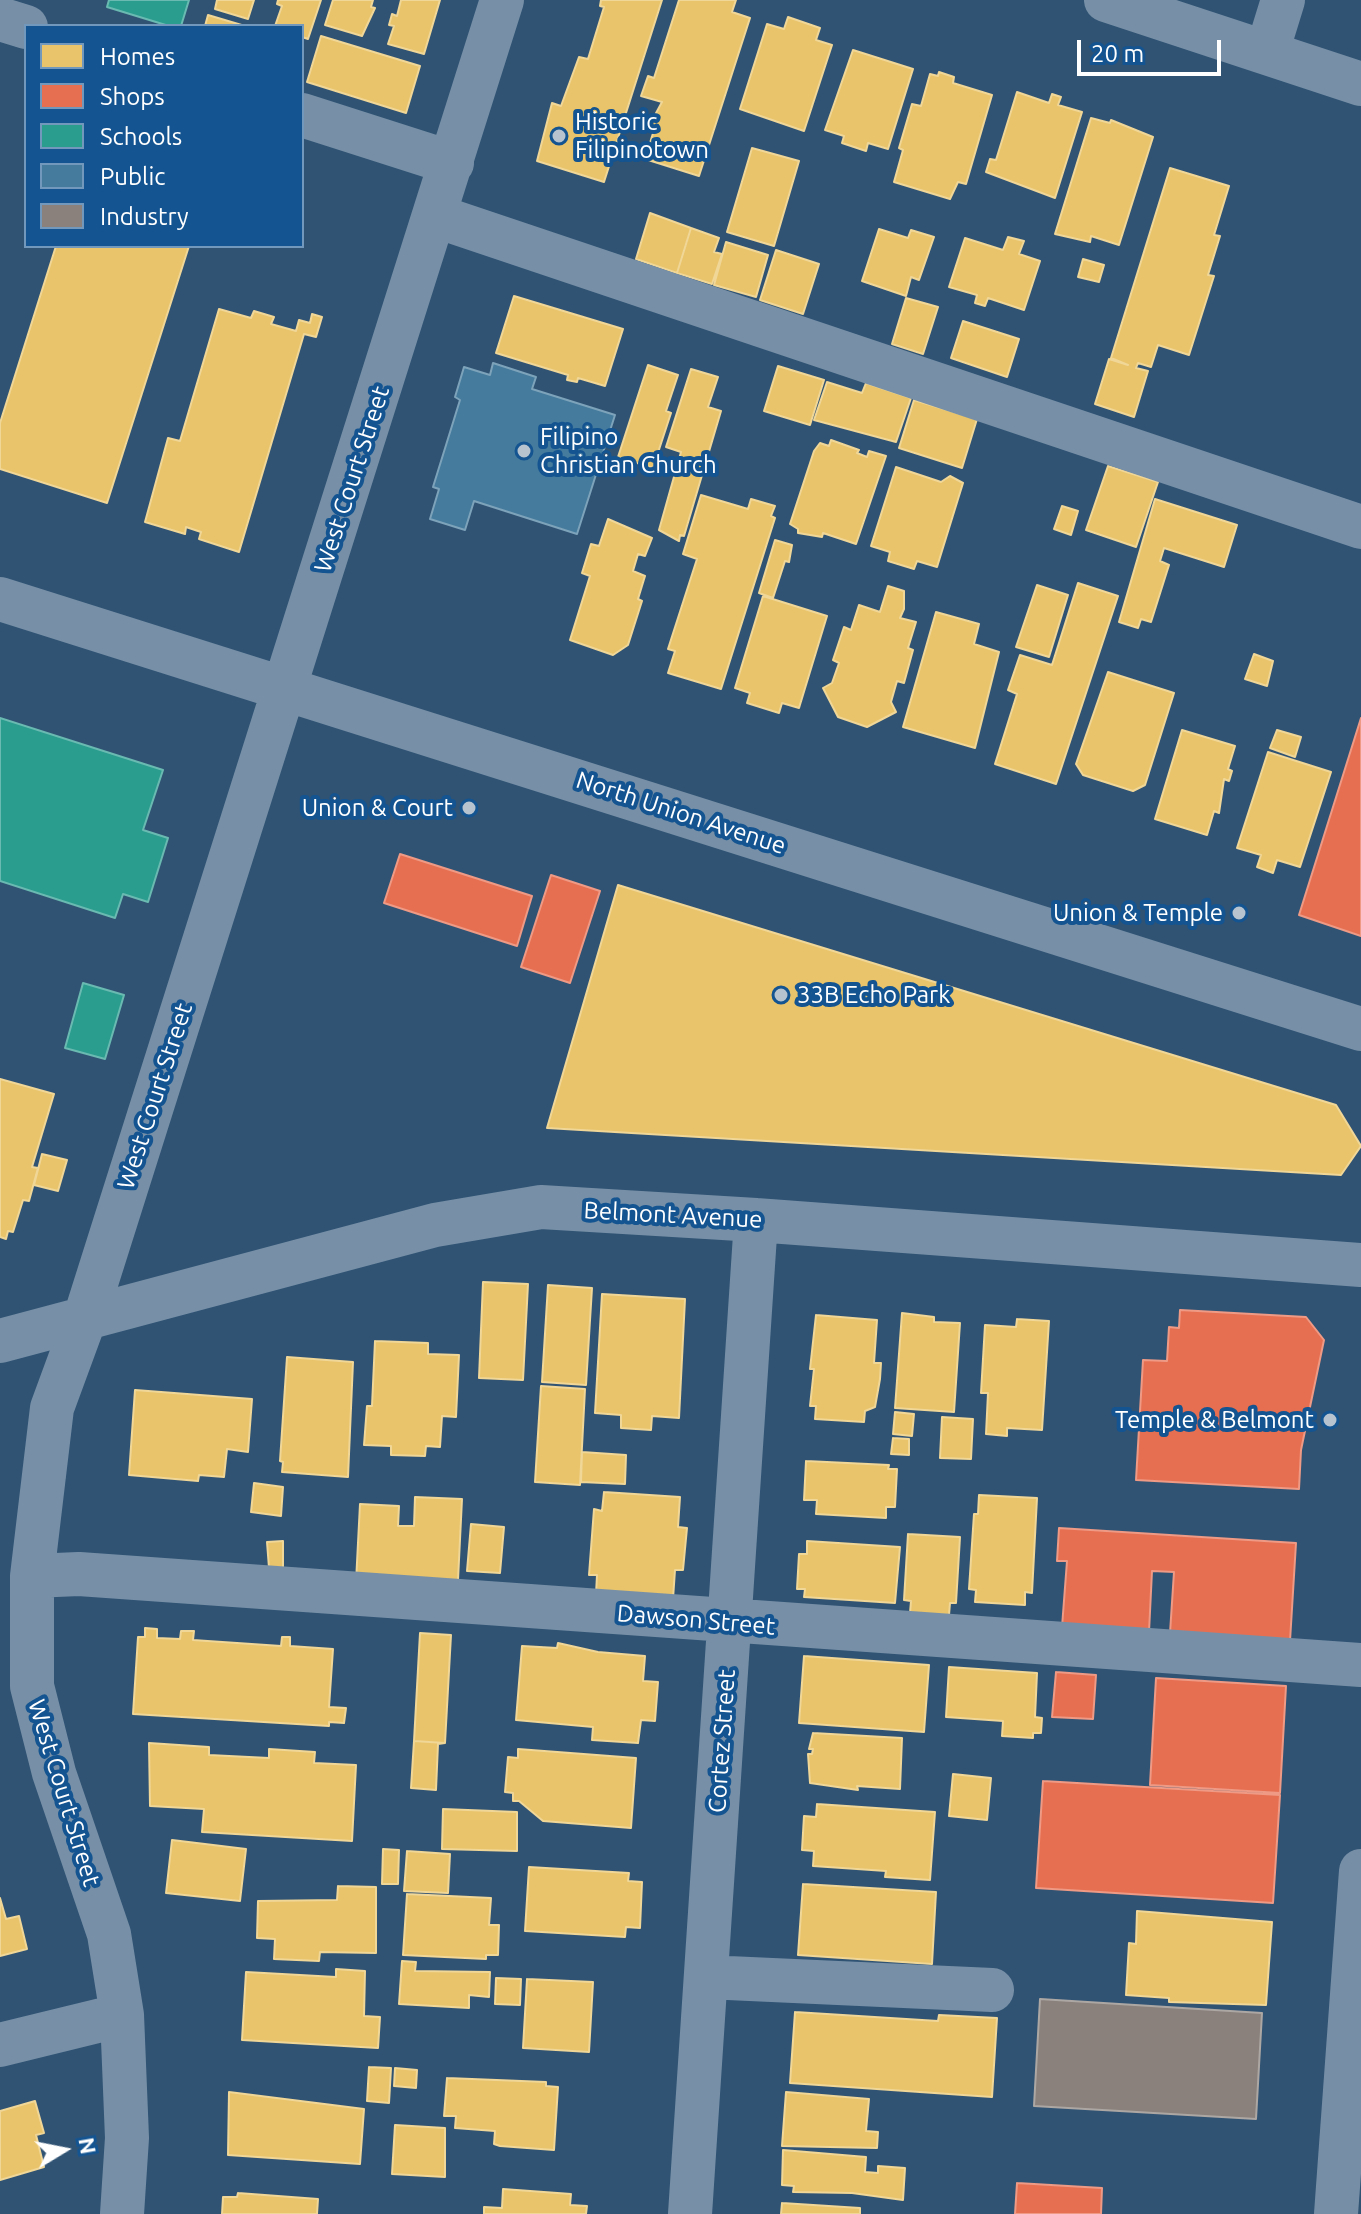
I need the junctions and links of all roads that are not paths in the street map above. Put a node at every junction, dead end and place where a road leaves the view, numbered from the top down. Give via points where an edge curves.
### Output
1 (502, 0) edge
2 (1106, 0) edge
3 (1283, 0) edge
4 (0, 19) edge
5 (24, 26) edge
6 (1267, 52) junction
7 (1361, 84) edge
8 (304, 116) edge
9 (452, 163) junction
10 (436, 216) junction
11 (1361, 527) edge
12 (0, 599) edge
13 (286, 687) junction
14 (1361, 1029) edge
15 (756, 1220) junction
16 (1361, 1265) edge
17 (84, 1321) junction
18 (0, 1341) edge
19 (32, 1576) junction
20 (730, 1622) junction
21 (1361, 1665) edge
22 (16, 1690) edge
23 (1361, 1871) edge
24 (706, 1977) junction
25 (992, 1990) dead end
26 (122, 2015) junction
27 (0, 2045) edge
28 (122, 2214) edge
29 (690, 2214) edge
30 (1336, 2214) edge

1 - 9 street, West Court Street
2 - 6 street
3 - 6 street
4 - 5 street
6 - 7 street
8 - 9 street
9 - 10 street, West Court Street
10 - 11 street
10 - 13 street, West Court Street
12 - 13 street, North Union Avenue
13 - 14 street, North Union Avenue
13 - 17 street, West Court Street
15 - 16 street, Belmont Avenue
15 - 17 street, Belmont Avenue via 541,1207 435,1225
15 - 20 street, Cortez Street
17 - 18 street, Belmont Avenue
17 - 19 street, West Court Street via 52,1408
19 - 20 street, Dawson Street via 79,1574
19 - 22 street, West Court Street
20 - 21 street, Dawson Street
20 - 24 street, Cortez Street
22 - 26 street, West Court Street via 54,1773 109,1934
23 - 30 main road
24 - 25 street
24 - 29 street, Cortez Street
26 - 27 street
26 - 28 street, West Court Street via 127,2138

